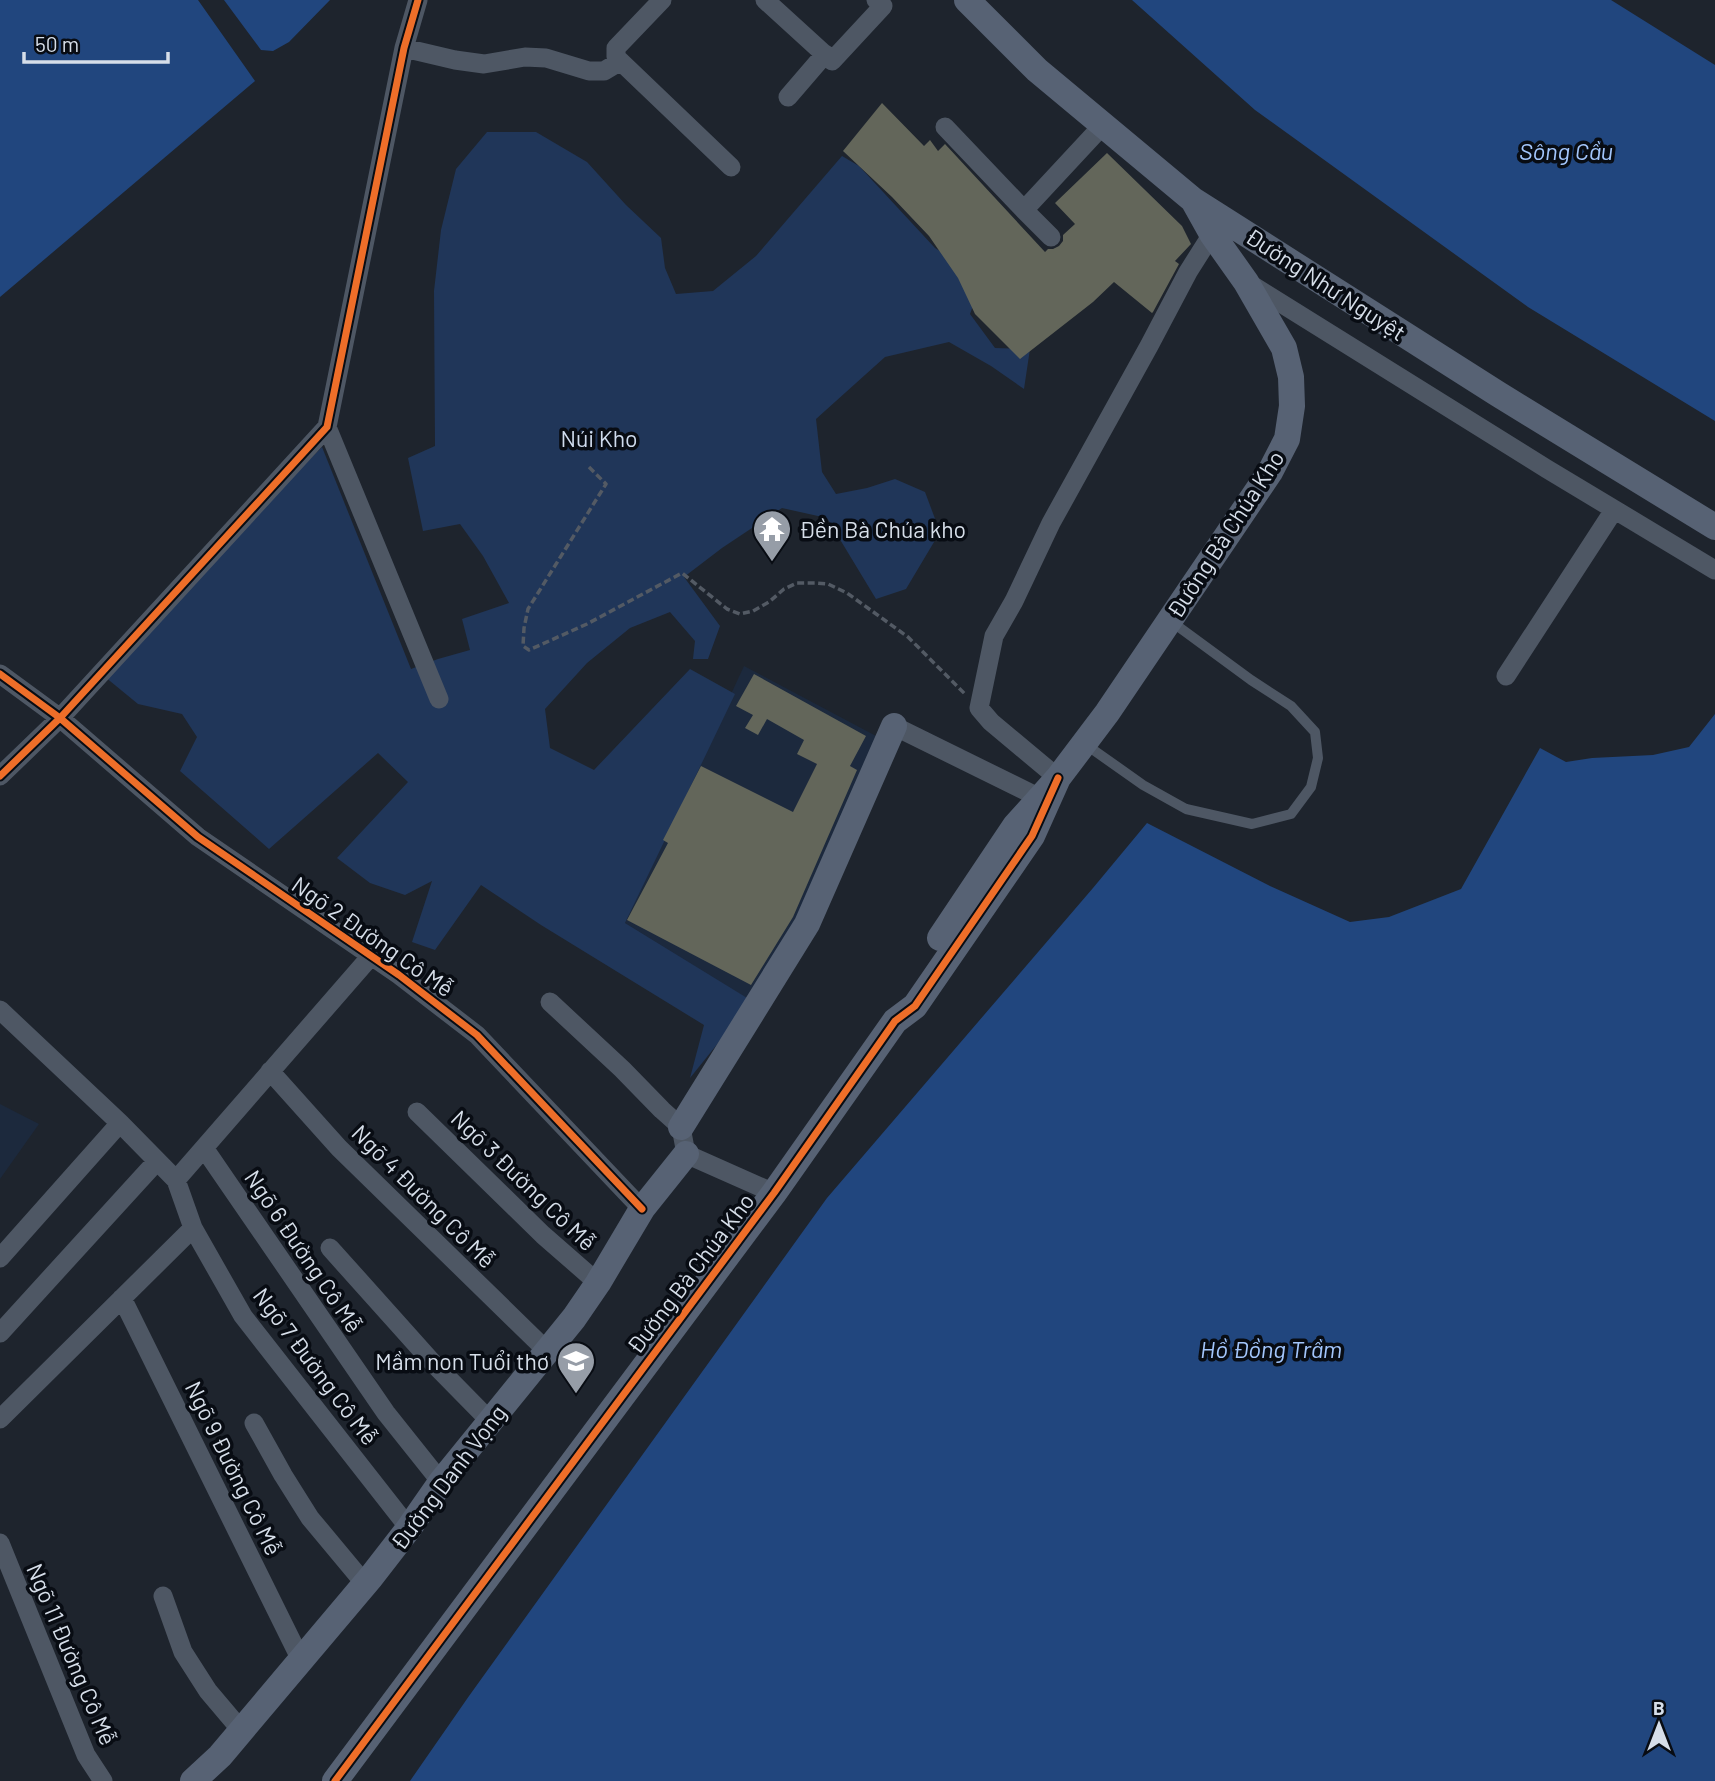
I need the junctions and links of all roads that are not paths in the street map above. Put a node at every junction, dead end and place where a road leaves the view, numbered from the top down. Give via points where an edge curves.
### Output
1 (418, 0) edge
2 (662, 0) edge
3 (765, 0) edge
4 (876, 0) edge
5 (968, 0) edge
6 (404, 48) junction
7 (825, 54) junction
8 (619, 62) junction
9 (788, 97) dead end
10 (1103, 125) junction
11 (945, 127) dead end
12 (731, 167) dead end
13 (1194, 200) junction
14 (1024, 209) junction
15 (1212, 234) junction
16 (1051, 237) dead end
17 (1246, 282) junction
18 (327, 427) junction
19 (1614, 510) junction
20 (1715, 527) edge
21 (1715, 570) edge
22 (1169, 620) junction
23 (0, 674) edge
24 (1506, 676) dead end
25 (439, 699) dead end
26 (60, 718) junction
27 (894, 726) joint
28 (1084, 743) junction
29 (0, 776) edge
30 (1058, 778) junction
31 (1040, 798) junction
32 (371, 957) junction
33 (550, 1002) dead end
34 (0, 1010) edge
35 (895, 1021) junction
36 (271, 1071) junction
37 (417, 1112) dead end
38 (120, 1123) junction
39 (681, 1127) junction
40 (204, 1148) junction
41 (686, 1154) junction
42 (157, 1161) junction
43 (176, 1180) junction
44 (774, 1193) junction
45 (642, 1209) junction
46 (193, 1228) junction
47 (330, 1248) dead end
48 (0, 1258) edge
49 (598, 1283) junction
50 (122, 1298) junction
51 (0, 1333) edge
52 (547, 1351) junction
53 (0, 1419) edge
54 (490, 1421) junction
55 (254, 1423) dead end
56 (441, 1482) junction
57 (409, 1528) junction
58 (0, 1543) edge
59 (365, 1584) junction
60 (163, 1596) dead end
61 (301, 1660) junction
62 (242, 1730) junction
63 (103, 1781) edge
64 (193, 1781) edge
65 (335, 1781) edge

1 - 6 street
2 - 8 street via 616,48
3 - 7 street
4 - 7 street via 883,6 832,61
5 - 10 street, Đường Như Nguyệt via 1037,70
6 - 8 street via 484,64 546,58 589,71 604,71
6 - 18 street
7 - 9 street
8 - 12 street
10 - 13 street, Đường Như Nguyệt
10 - 14 street
11 - 14 street
13 - 15 street, Đường Bà Chúa Kho
13 - 20 street, Đường Như Nguyệt
14 - 16 street
15 - 17 street, Đường Bà Chúa Kho
15 - 30 street via 1051,523 994,636 979,708
17 - 19 street, Đường Như Nguyệt
17 - 22 street, Đường Bà Chúa Kho via 1284,348 1292,406 1287,439
18 - 25 street
18 - 26 street
19 - 21 street, Đường Như Nguyệt
19 - 24 street
22 - 28 street, Đường Bà Chúa Kho
22 - 28 lane via 1291,706 1315,732 1318,758 1311,787 1292,814 1252,824 1186,809
23 - 26 street, Ngõ 2 Đường Cô Mễ
26 - 29 street
26 - 32 street, Ngõ 2 Đường Cô Mễ via 198,837
27 - 31 street
27 - 39 street via 807,924
28 - 30 street, Đường Bà Chúa Kho
30 - 31 street, Đường Bà Chúa Kho
30 - 35 street, Đường Bà Chúa Kho via 1032,836 915,1006
31 - 35 street, Đường Bà Chúa Kho via 1015,826 897,1002
32 - 36 street
32 - 45 street, Ngõ 2 Đường Cô Mễ via 477,1035
33 - 39 street
34 - 38 street
35 - 44 street, Đường Bà Chúa Kho
36 - 40 street
36 - 52 street, Ngõ 4 Đường Cô Mễ via 339,1148
37 - 49 street, Ngõ 3 Đường Cô Mễ
38 - 42 street
38 - 48 street
39 - 41 street
40 - 43 street
40 - 56 street, Ngõ 6 Đường Cô Mễ via 386,1413
41 - 44 street
41 - 45 street, Đường Danh Vọng
42 - 43 street
42 - 51 street
43 - 46 street, Ngõ 7 Đường Cô Mễ
44 - 65 street, Đường Bà Chúa Kho
45 - 49 street, Đường Danh Vọng
46 - 50 street
46 - 57 street, Ngõ 7 Đường Cô Mễ via 243,1316
47 - 54 street
49 - 52 street, Đường Danh Vọng
50 - 53 street
50 - 61 street, Ngõ 9 Đường Cô Mễ
52 - 54 street, Đường Danh Vọng
54 - 56 street, Đường Danh Vọng
55 - 59 street via 310,1518
56 - 57 street, Đường Danh Vọng
57 - 59 street, Đường Danh Vọng
58 - 63 street, Ngõ 11 Đường Cô Mễ via 86,1755
59 - 61 street, Đường Danh Vọng
60 - 62 street via 183,1652
61 - 62 street, Đường Danh Vọng
62 - 64 street, Đường Danh Vọng

